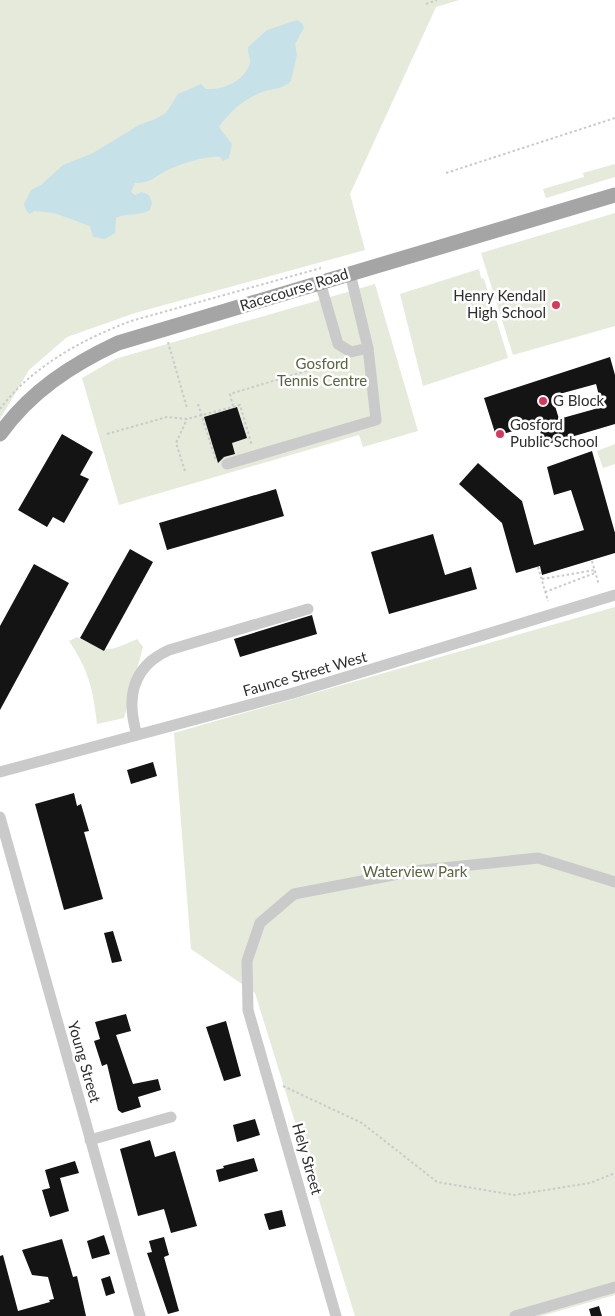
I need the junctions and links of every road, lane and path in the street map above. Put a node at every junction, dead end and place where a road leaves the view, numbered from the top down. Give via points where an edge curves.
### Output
1 (437, 0) edge
2 (426, 4) dead end
3 (615, 118) edge
4 (446, 173) dead end
5 (615, 195) edge
6 (350, 273) junction
7 (320, 282) junction
8 (164, 328) junction
9 (368, 348) junction
10 (346, 349) junction
11 (198, 404) dead end
12 (233, 406) junction
13 (187, 408) dead end
14 (201, 415) junction
15 (187, 419) junction
16 (0, 434) edge
17 (107, 434) dead end
18 (255, 456) junction
19 (227, 464) joint
20 (185, 471) dead end
21 (592, 561) dead end
22 (538, 567) dead end
23 (595, 571) junction
24 (542, 579) junction
25 (599, 585) dead end
26 (545, 592) junction
27 (615, 595) edge
28 (548, 601) dead end
29 (308, 609) dead end
30 (137, 735) junction
31 (0, 772) edge
32 (0, 817) edge
33 (615, 882) edge
34 (268, 1079) junction
35 (171, 1117) dead end
36 (90, 1140) junction
37 (615, 1173) edge
38 (615, 1287) edge
39 (140, 1316) edge
40 (336, 1316) edge
41 (514, 1316) edge

1 - 2 path
3 - 4 path
5 - 6 main road, Racecourse Road
6 - 7 main road, Racecourse Road
6 - 9 street
7 - 8 main road, Racecourse Road
7 - 10 street via 338,344
8 - 13 path
8 - 16 main road, Racecourse Road via 118,343 64,372 33,396
9 - 10 street via 351,352
9 - 18 street via 376,420
10 - 12 path via 330,364 230,394
11 - 14 path
12 - 14 path
12 - 18 path via 240,404
14 - 15 path
14 - 19 path via 218,466
15 - 17 path via 167,417
15 - 20 path via 176,444
18 - 19 street
21 - 23 path
22 - 24 path
23 - 24 path
23 - 25 path
23 - 26 path
24 - 26 path
26 - 28 path
27 - 30 street, Faunce Street West via 293,693
29 - 30 street via 169,650 152,659 139,674 133,693 131,714
30 - 31 street, Faunce Street West
32 - 36 street, Young Street
33 - 34 street, Hely Street via 538,858 414,871 294,894 260,923 247,961 248,1010
34 - 37 path via 362,1123 437,1182 514,1195 590,1184
34 - 40 street, Hely Street
35 - 36 street
36 - 39 street, Young Street
38 - 41 street

